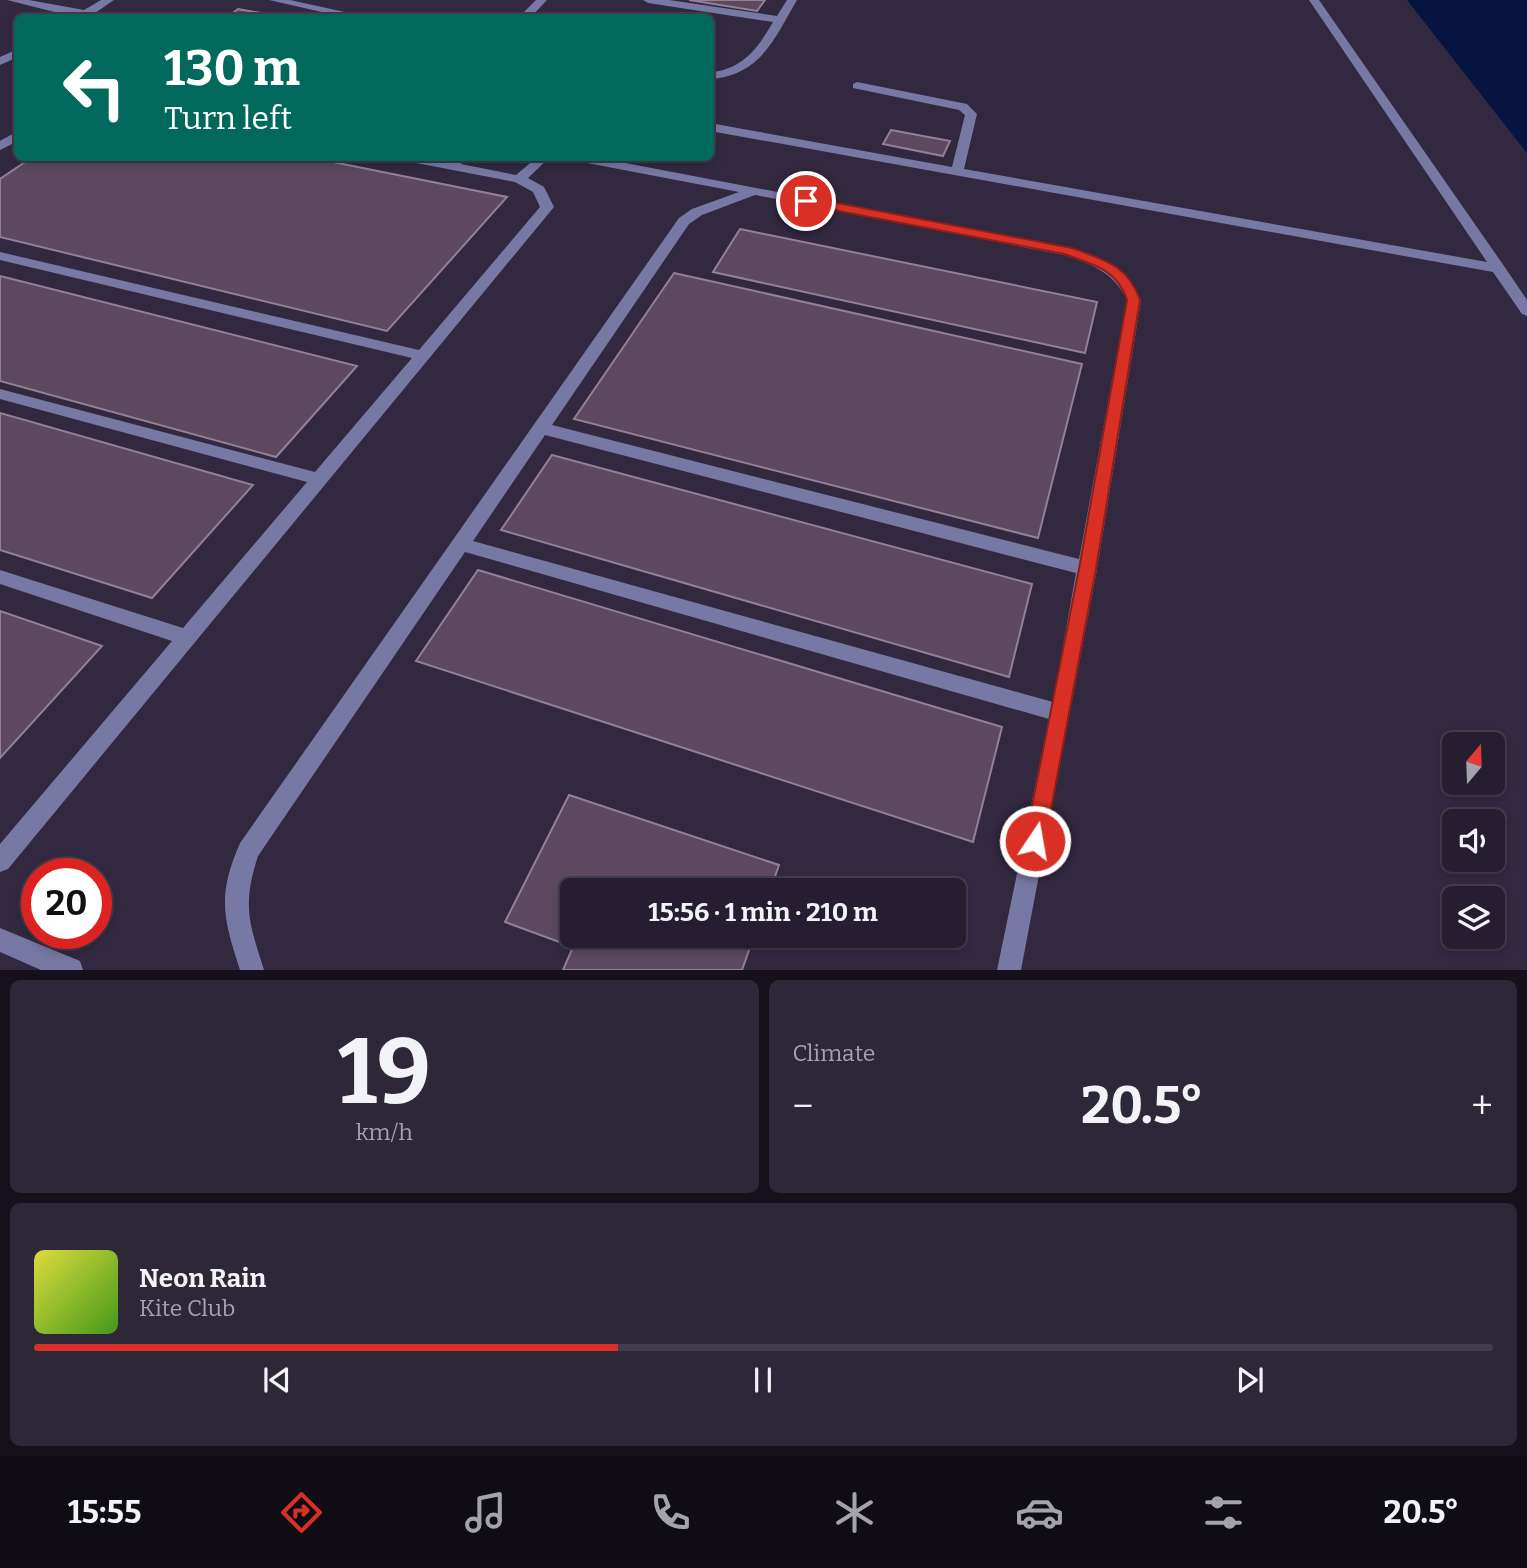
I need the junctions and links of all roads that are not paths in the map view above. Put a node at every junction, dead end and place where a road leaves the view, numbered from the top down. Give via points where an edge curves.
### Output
1 (12, 0) edge
2 (109, 0) edge
3 (274, 0) edge
4 (542, 0) edge
5 (648, 0) edge
6 (792, 0) edge
7 (1314, 0) edge
8 (74, 14) edge
9 (86, 14) edge
10 (346, 14) edge
11 (527, 14) edge
12 (779, 20) junction
13 (714, 76) edge
14 (857, 86) dead end
15 (714, 128) edge
16 (540, 161) edge
17 (598, 161) edge
18 (456, 162) edge
19 (957, 170) junction
20 (519, 179) junction
21 (754, 191) junction
22 (0, 256) edge
23 (1499, 269) junction
24 (1527, 311) edge
25 (420, 355) junction
26 (0, 394) edge
27 (539, 428) junction
28 (319, 479) junction
29 (460, 544) junction
30 (1088, 569) junction
31 (0, 577) edge
32 (188, 638) junction
33 (1061, 713) junction
34 (0, 861) edge
35 (0, 940) edge
36 (71, 970) edge
37 (252, 970) edge
38 (1009, 970) edge

1 - 8 lane
2 - 9 lane
3 - 10 lane
4 - 11 lane
5 - 12 lane
6 - 12 lane
7 - 23 lane
12 - 13 lane via 749,66 726,77
14 - 19 lane via 963,107 971,114
15 - 19 lane
16 - 20 lane
17 - 21 lane
18 - 20 lane
19 - 23 lane
20 - 25 lane via 539,190 547,207
21 - 27 lane via 684,221
21 - 30 lane via 1067,251 1104,264 1128,282 1134,300
22 - 25 lane
23 - 24 lane
25 - 28 lane
26 - 28 lane
27 - 29 lane
27 - 30 lane
28 - 32 lane
29 - 33 lane
29 - 37 lane via 248,851 235,889 233,918
30 - 33 lane
31 - 32 lane
32 - 34 lane
33 - 38 lane
35 - 36 lane

